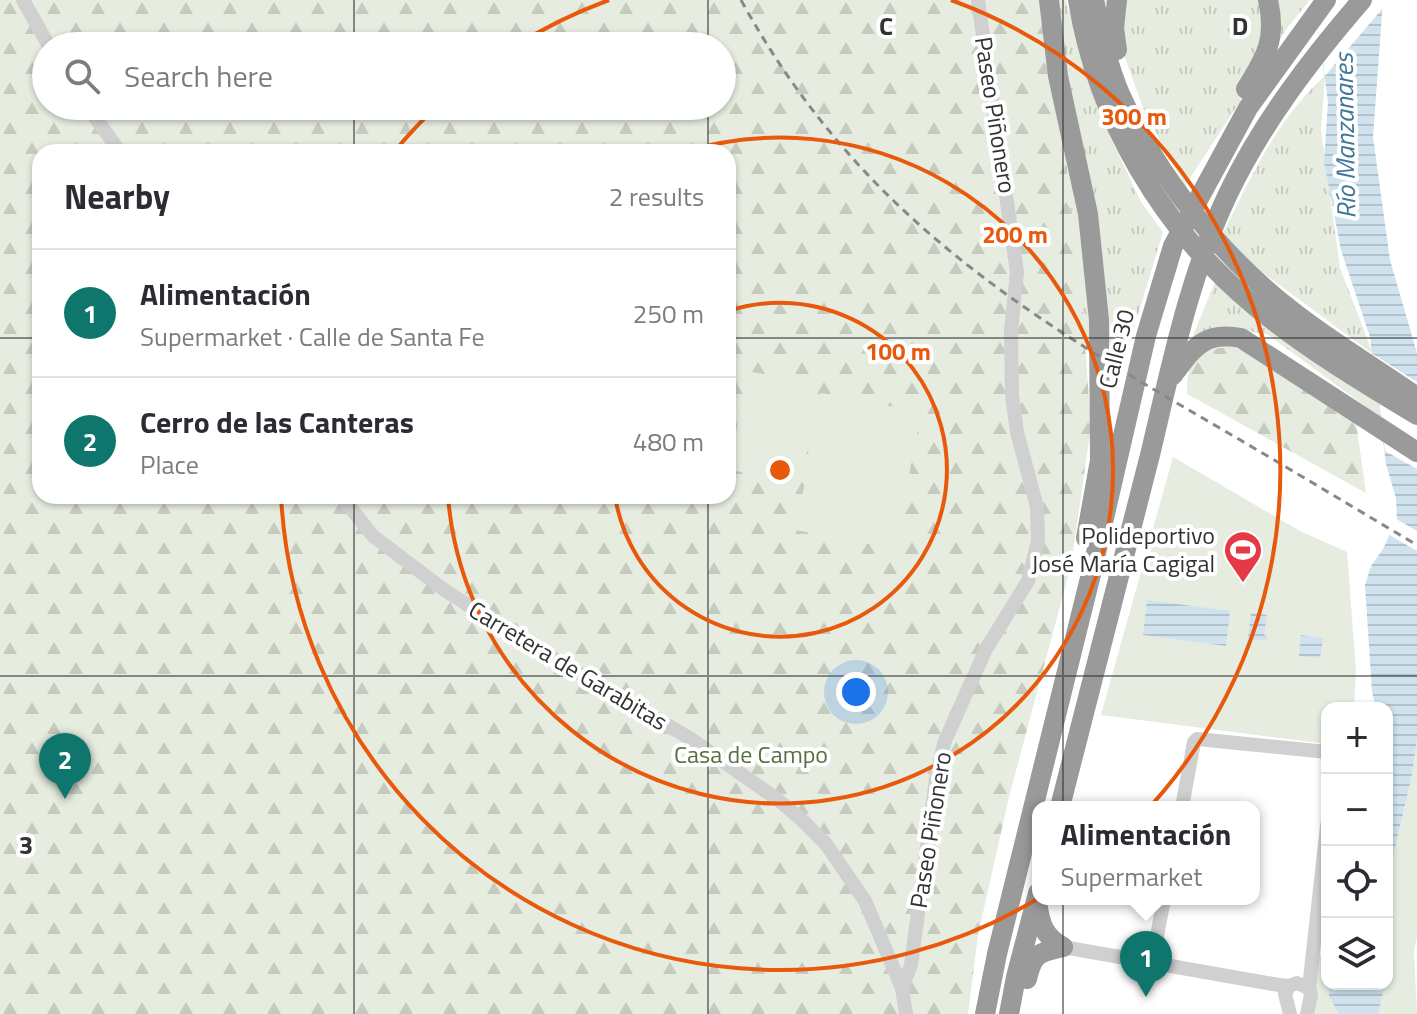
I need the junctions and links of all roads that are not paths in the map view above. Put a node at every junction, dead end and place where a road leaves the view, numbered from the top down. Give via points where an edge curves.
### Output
1 (23, 0) edge
2 (978, 0) edge
3 (1049, 0) edge
4 (1078, 0) edge
5 (1094, 0) edge
6 (1117, 0) edge
7 (1268, 0) edge
8 (1326, 0) edge
9 (1362, 0) edge
10 (41, 32) edge
11 (97, 120) edge
12 (114, 144) edge
13 (1158, 174) junction
14 (1173, 246) junction
15 (1168, 381) junction
16 (1414, 404) edge
17 (1417, 452) edge
18 (347, 504) edge
19 (1048, 749) junction
20 (1321, 751) edge
21 (1035, 801) edge
22 (1062, 801) edge
23 (1183, 801) edge
24 (1032, 813) edge
25 (1325, 846) edge
26 (1035, 905) edge
27 (1038, 905) edge
28 (1163, 905) edge
29 (1063, 947) junction
30 (1152, 962) junction
31 (1289, 986) junction
32 (902, 988) junction
33 (1309, 988) junction
34 (1290, 1010) edge
35 (1307, 1010) edge
36 (906, 1014) edge
37 (985, 1014) edge
38 (1009, 1014) edge
39 (1018, 1014) edge

1 - 10 street
2 - 32 street, Paseo Piñonero via 1017,272 1012,395 1037,507 1038,541 1028,581 986,649 944,743 911,965
3 - 19 highway via 1058,76 1088,214 1102,415 1100,460
4 - 13 highway via 1104,102
5 - 13 highway via 1120,94
6 - 13 highway via 1115,44
7 - 14 highway via 1271,43 1204,168
8 - 14 highway, Calle 30 via 1248,108
9 - 15 highway via 1298,79 1228,194 1201,260
11 - 12 street
13 - 16 highway via 1189,239 1247,286 1255,306
14 - 19 highway, Calle 30 via 1146,336
15 - 17 highway via 1207,339 1241,338
15 - 22 highway
18 - 32 street, Carretera de Garabitas via 373,536 443,589 691,739 794,813 847,871
19 - 21 highway
20 - 23 street via 1197,739
24 - 37 highway
25 - 33 street
26 - 38 highway
27 - 29 highway via 1050,940
28 - 30 street
29 - 30 street
29 - 39 highway via 1032,960
30 - 31 street
31 - 33 street
31 - 34 street via 1285,994
32 - 36 street, Paseo Piñonero
33 - 35 street
34 - 35 street

